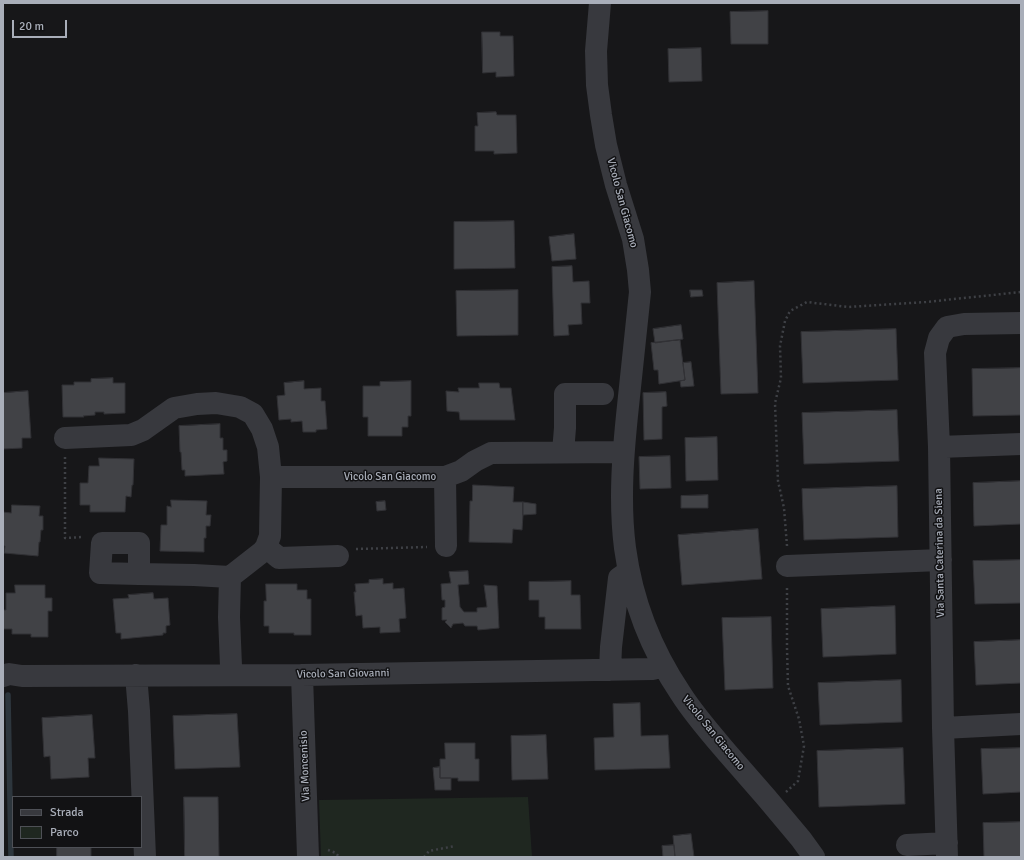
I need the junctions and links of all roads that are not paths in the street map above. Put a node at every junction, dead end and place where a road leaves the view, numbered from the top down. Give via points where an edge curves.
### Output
1 (600, 3) edge
2 (1021, 323) edge
3 (603, 394) dead end
4 (65, 438) road end
5 (1021, 444) edge
6 (939, 447) junction
7 (564, 452) junction
8 (623, 452) junction
9 (271, 477) junction
10 (445, 477) junction
11 (446, 546) road end
12 (266, 547) junction
13 (338, 556) road end
14 (941, 560) junction
15 (787, 566) road end
16 (629, 571) junction
17 (139, 574) junction
18 (230, 577) junction
19 (664, 666) junction
20 (610, 670) junction
21 (136, 675) junction
22 (230, 675) junction
23 (302, 675) junction
24 (13, 676) edge
25 (1021, 724) edge
26 (943, 728) junction
27 (907, 845) dead end
28 (947, 850) edge
29 (145, 857) edge
30 (308, 857) edge
31 (814, 857) edge

1 - 8 street, Vicolo San Giacomo via 596,51 601,115 616,185 633,239 640,292
2 - 6 street, Via Santa Caterina da Siena via 964,324 947,327 939,338 935,353
3 - 7 street via 565,394
4 - 9 street via 131,435 143,430 174,408 216,403 240,407 253,414 262,429 268,447
5 - 6 street
6 - 14 street, Via Santa Caterina da Siena
7 - 8 street, Vicolo San Giacomo
7 - 10 street, Vicolo San Giacomo via 491,454
8 - 16 street, Vicolo San Giacomo via 622,510
9 - 10 street, Vicolo San Giacomo
9 - 12 street via 270,536
10 - 11 street
12 - 13 street via 279,558
12 - 18 street
14 - 15 street
14 - 26 street, Via Santa Caterina da Siena
16 - 19 street, Vicolo San Giacomo via 644,623
16 - 20 street via 619,578
17 - 17 street via 140,543 102,543 100,573
17 - 18 street
18 - 22 street
19 - 20 street, Vicolo San Giovanni via 653,669
19 - 31 street, Vicolo San Giacomo via 700,720 801,838
20 - 23 street, Vicolo San Giovanni
21 - 22 street, Vicolo San Giovanni
21 - 24 street, Vicolo San Giovanni
21 - 29 street
22 - 23 street, Vicolo San Giovanni
23 - 30 street, Via Moncenisio
25 - 26 street
26 - 28 street, Via Santa Caterina da Siena
27 - 28 street

